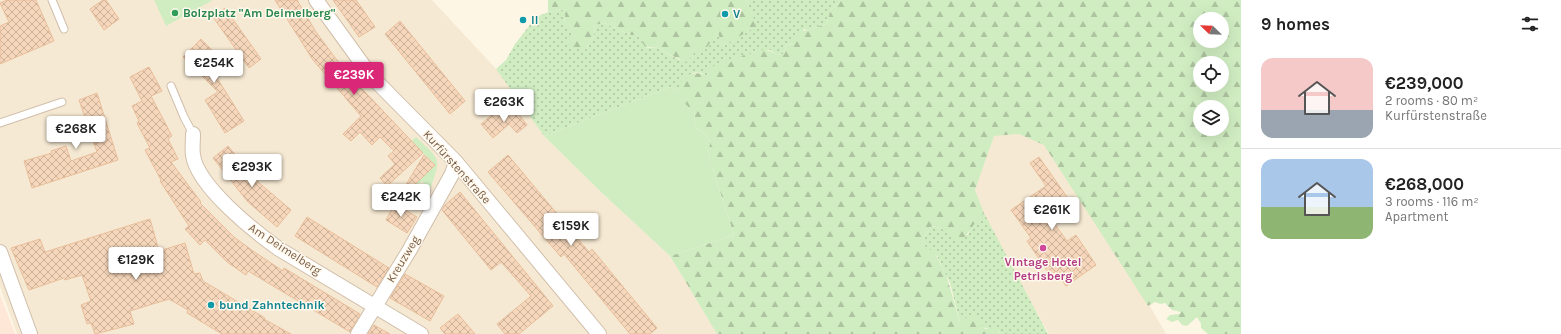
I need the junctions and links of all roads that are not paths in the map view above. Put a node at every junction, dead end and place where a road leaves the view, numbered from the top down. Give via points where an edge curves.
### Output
1 (52, 0) edge
2 (316, 0) edge
3 (64, 29) dead end
4 (171, 86) dead end
5 (62, 102) dead end
6 (0, 123) edge
7 (193, 134) joint
8 (456, 162) junction
9 (0, 252) edge
10 (375, 305) junction
11 (30, 334) edge
12 (358, 334) edge
13 (421, 334) edge
14 (599, 334) edge

1 - 3 lane
2 - 8 street, Kurfürstenstraße via 371,76
4 - 7 lane, Am Deimelberg
5 - 6 lane
7 - 10 street, Am Deimelberg via 193,157 201,174 238,218 274,245
8 - 10 street, Kreuzweg via 452,174 409,251
8 - 14 street, Kurfürstenstraße
9 - 11 street
10 - 12 street, Kreuzweg
10 - 13 street, Am Deimelberg

